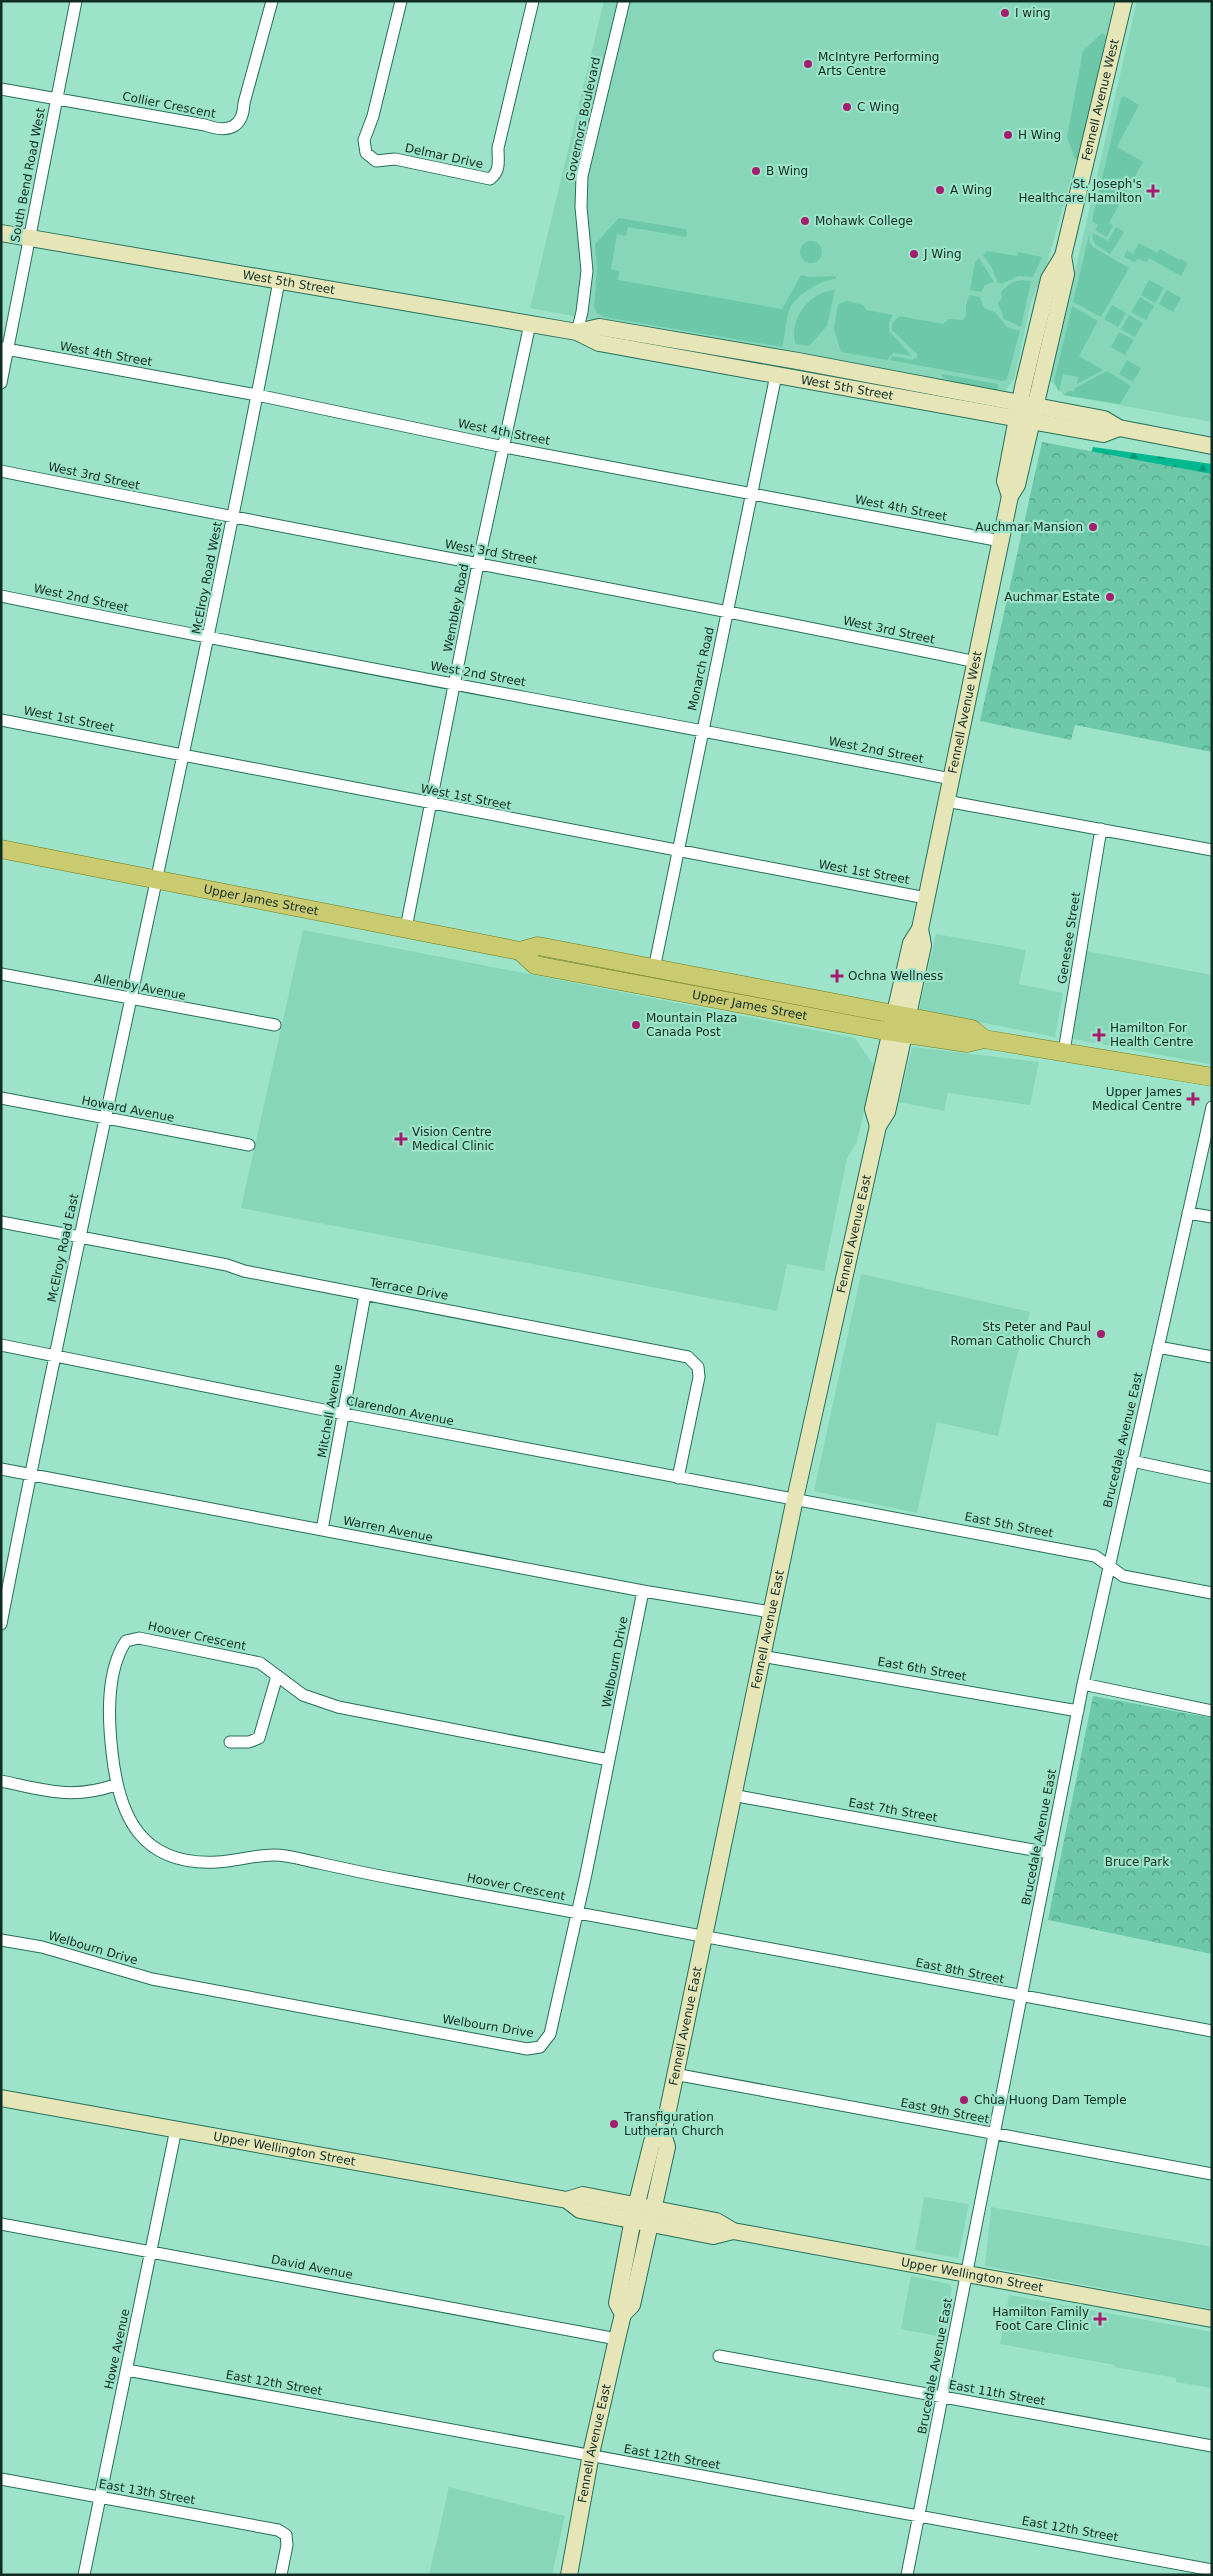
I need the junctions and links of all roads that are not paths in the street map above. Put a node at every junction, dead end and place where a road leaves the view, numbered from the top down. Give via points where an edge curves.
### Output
1 (76, 1) edge
2 (272, 1) edge
3 (401, 1) edge
4 (533, 1) edge
5 (624, 1) edge
6 (1124, 1) edge
7 (1, 89) edge
8 (58, 99) junction
9 (1, 233) edge
10 (29, 238) junction
11 (278, 281) junction
12 (530, 324) junction
13 (577, 332) junction
14 (5, 349) edge
15 (776, 375) junction
16 (1, 383) edge
17 (257, 395) junction
18 (1026, 412) junction
19 (1212, 446) edge
20 (504, 447) junction
21 (1, 471) edge
22 (751, 493) junction
23 (233, 518) junction
24 (1001, 541) junction
25 (478, 564) junction
26 (1, 596) edge
27 (727, 610) junction
28 (209, 639) junction
29 (976, 662) junction
30 (456, 684) junction
31 (1, 720) edge
32 (702, 730) junction
33 (184, 755) junction
34 (951, 779) junction
35 (946, 801) junction
36 (429, 804) junction
37 (1101, 829) junction
38 (1, 849) edge
39 (1212, 850) edge
40 (678, 852) junction
41 (158, 880) junction
42 (926, 898) junction
43 (406, 928) junction
44 (520, 951) junction
45 (654, 969) junction
46 (1, 974) edge
47 (132, 999) junction
48 (275, 1025) dead end
49 (899, 1025) junction
50 (1064, 1051) junction
51 (1212, 1077) edge
52 (1, 1098) edge
53 (1212, 1107) edge
54 (105, 1119) junction
55 (249, 1145) dead end
56 (1188, 1213) junction
57 (1212, 1217) edge
58 (1, 1222) edge
59 (80, 1237) junction
60 (365, 1295) junction
61 (1, 1345) edge
62 (1158, 1347) junction
63 (54, 1355) junction
64 (1212, 1357) edge
65 (344, 1414) junction
66 (1132, 1461) junction
67 (1, 1469) edge
68 (30, 1474) junction
69 (678, 1478) junction
70 (1212, 1478) edge
71 (795, 1499) junction
72 (322, 1530) junction
73 (1108, 1567) junction
74 (643, 1591) junction
75 (1212, 1593) edge
76 (771, 1612) junction
77 (1, 1624) edge
78 (762, 1656) junction
79 (277, 1676) junction
80 (1083, 1684) junction
81 (1212, 1710) edge
82 (1078, 1711) junction
83 (230, 1742) dead end
84 (609, 1760) junction
85 (1, 1781) edge
86 (115, 1785) junction
87 (732, 1795) junction
88 (1049, 1853) junction
89 (577, 1913) junction
90 (703, 1937) junction
91 (1, 1940) edge
92 (1021, 1997) junction
93 (1212, 2031) edge
94 (674, 2074) junction
95 (1, 2098) edge
96 (176, 2129) junction
97 (663, 2134) junction
98 (994, 2134) junction
99 (1212, 2174) edge
100 (635, 2212) junction
101 (653, 2216) junction
102 (1, 2224) edge
103 (151, 2251) junction
104 (967, 2274) junction
105 (623, 2314) junction
106 (1212, 2319) edge
107 (617, 2339) junction
108 (719, 2356) dead end
109 (127, 2370) junction
110 (943, 2397) junction
111 (1212, 2446) edge
112 (591, 2454) junction
113 (1, 2479) edge
114 (99, 2497) junction
115 (919, 2515) junction
116 (1212, 2570) edge
117 (84, 2575) edge
118 (281, 2575) edge
119 (569, 2575) edge
120 (907, 2575) edge

1 - 8 street, South Bend Road West
2 - 8 street, Collier Crescent via 244,113 231,128 218,129
3 - 4 street, Delmar Drive via 374,116 364,140 366,153 376,161 395,159 482,179 490,179 498,168 498,148
5 - 13 street, Governors Boulevard via 582,176 586,271
6 - 18 main road, Fennell Avenue West via 1063,256 1049,279
7 - 8 street
8 - 10 street, South Bend Road West
9 - 10 main road, West 5th Street
10 - 11 main road, West 5th Street
10 - 14 street, South Bend Road West
11 - 12 main road, West 5th Street
11 - 17 street, McElroy Road West
12 - 13 main road, West 5th Street
12 - 20 street, Wembley Road
13 - 15 main road, West 5th Street via 598,343
13 - 18 main road, West 5th Street via 599,327 807,363
14 - 16 street, South Bend Road West
14 - 17 street, West 4th Street
15 - 18 main road, West 5th Street
15 - 22 street, Monarch Road
17 - 20 street, West 4th Street
17 - 23 street, McElroy Road West
18 - 19 main road, West 5th Street via 1103,434 1119,428
18 - 24 main road, Fennell Avenue West via 1005,481 1010,496
20 - 22 street, West 4th Street
20 - 25 street, Wembley Road
21 - 23 street, West 3rd Street
22 - 24 street, West 4th Street
22 - 27 street, Monarch Road
23 - 25 street, West 3rd Street
23 - 28 street, McElroy Road West
24 - 29 main road, Fennell Avenue West
25 - 27 street, West 3rd Street
25 - 30 street, Wembley Road
26 - 28 street, West 2nd Street
27 - 29 street, West 3rd Street
27 - 32 street, Monarch Road
28 - 30 street, West 2nd Street
28 - 33 street, McElroy Road West
29 - 34 main road, Fennell Avenue West
30 - 32 street, West 2nd Street
30 - 36 street, Wembley Road
31 - 33 street, West 1st Street
32 - 34 street, West 2nd Street
32 - 40 street, Monarch Road
33 - 36 street, West 1st Street
33 - 41 street, McElroy Road West
34 - 35 main road, Fennell Avenue West
35 - 37 street
35 - 42 main road, Fennell Avenue West
36 - 40 street, West 1st Street
36 - 43 street, Wembley Road
37 - 39 street
37 - 50 street, Genesee Street
38 - 41 main road, Upper James Street
40 - 42 street, West 1st Street
40 - 45 street, Monarch Road
41 - 43 main road, Upper James Street
41 - 47 street, McElroy Road East
42 - 49 main road, Fennell Avenue West via 920,929 923,946
43 - 44 main road, Upper James Street
44 - 45 main road, Upper James Street via 538,946
44 - 49 main road, Upper James Street via 536,966
45 - 49 main road, Upper James Street
46 - 47 street, Allenby Avenue
47 - 48 street, Allenby Avenue
47 - 54 street, McElroy Road East
49 - 50 main road, Upper James Street via 972,1029 984,1039
49 - 71 main road, Fennell Avenue East via 873,1109 878,1126
50 - 51 main road, Upper James Street
52 - 54 street, Howard Avenue
53 - 56 street, Brucedale Avenue East
54 - 55 street, Howard Avenue
54 - 59 street, McElroy Road East
56 - 57 street
56 - 62 street, Brucedale Avenue East
58 - 59 street, Terrace Drive
59 - 60 street, Terrace Drive
59 - 63 street, McElroy Road East
60 - 65 street, Mitchell Avenue
60 - 69 street, Terrace Drive via 688,1357 698,1367 699,1377
61 - 63 street, Clarendon Avenue
62 - 64 street
62 - 66 street, Brucedale Avenue East
63 - 65 street, Clarendon Avenue
63 - 68 street, McElroy Road East
65 - 69 street, Clarendon Avenue
65 - 72 street, Mitchell Avenue
66 - 70 street
66 - 73 street, Brucedale Avenue East
67 - 68 street, Warren Avenue
68 - 72 street, Warren Avenue
68 - 77 street, McElroy Road East
69 - 71 street, Clarendon Avenue
71 - 73 street, East 5th Street via 1095,1556
71 - 76 main road, Fennell Avenue East
72 - 74 street, Warren Avenue
73 - 75 street, East 5th Street via 1123,1576
73 - 80 street, Brucedale Avenue East
74 - 76 street, Warren Avenue
74 - 84 street, Welbourn Drive
76 - 78 main road, Fennell Avenue East
78 - 82 street, East 6th Street
78 - 87 main road, Fennell Avenue East
79 - 83 street via 259,1738 249,1742
79 - 84 street, Hoover Crescent via 303,1695 338,1707
79 - 86 street, Hoover Crescent via 260,1663 139,1638 126,1641 112,1680 108,1723
80 - 81 street
80 - 82 street, Brucedale Avenue East
82 - 88 street, Brucedale Avenue East
84 - 89 street, Welbourn Drive
85 - 86 street via 70,1794
86 - 89 street, Hoover Crescent via 128,1819 146,1842 167,1856 201,1862 275,1855
87 - 88 street, East 7th Street
87 - 90 main road, Fennell Avenue East
88 - 92 street, Brucedale Avenue East
89 - 90 street, Hoover Crescent
89 - 91 street, Welbourn Drive via 550,2034 543,2045 534,2049 152,1979 42,1947
90 - 92 street, East 8th Street
90 - 94 main road, Fennell Avenue East
92 - 93 street, East 8th Street
92 - 98 street, Brucedale Avenue East
94 - 97 main road, Fennell Avenue East
94 - 98 street, East 9th Street
95 - 96 main road, Upper Wellington Street
96 - 100 main road, Upper Wellington Street via 567,2200 583,2194
96 - 103 street, Howe Avenue
97 - 100 main road, Fennell Avenue East via 652,2142
97 - 101 main road, Fennell Avenue East via 667,2147
98 - 99 street, East 9th Street
98 - 104 street, Brucedale Avenue East
100 - 101 main road, Upper Wellington Street
100 - 105 main road, Fennell Avenue East via 617,2303
101 - 104 main road, Upper Wellington Street via 713,2236 733,2231
101 - 105 main road, Fennell Avenue East via 632,2305
102 - 103 street, David Avenue
103 - 107 street, David Avenue
103 - 109 street, Howe Avenue
104 - 106 main road, Upper Wellington Street
104 - 110 street, Brucedale Avenue East
105 - 107 main road, Fennell Avenue East
107 - 112 main road, Fennell Avenue East
108 - 110 street, East 11th Street
109 - 112 street, East 12th Street
109 - 114 street, Howe Avenue
110 - 111 street, East 11th Street
110 - 115 street, Brucedale Avenue East
112 - 115 street, East 12th Street via 618,2462
112 - 119 main road, Fennell Avenue East
113 - 114 street, East 13th Street
114 - 117 street, Howe Avenue
114 - 118 street, East 13th Street via 278,2530 286,2535 287,2545
115 - 116 street, East 12th Street
115 - 120 street, Brucedale Avenue East

